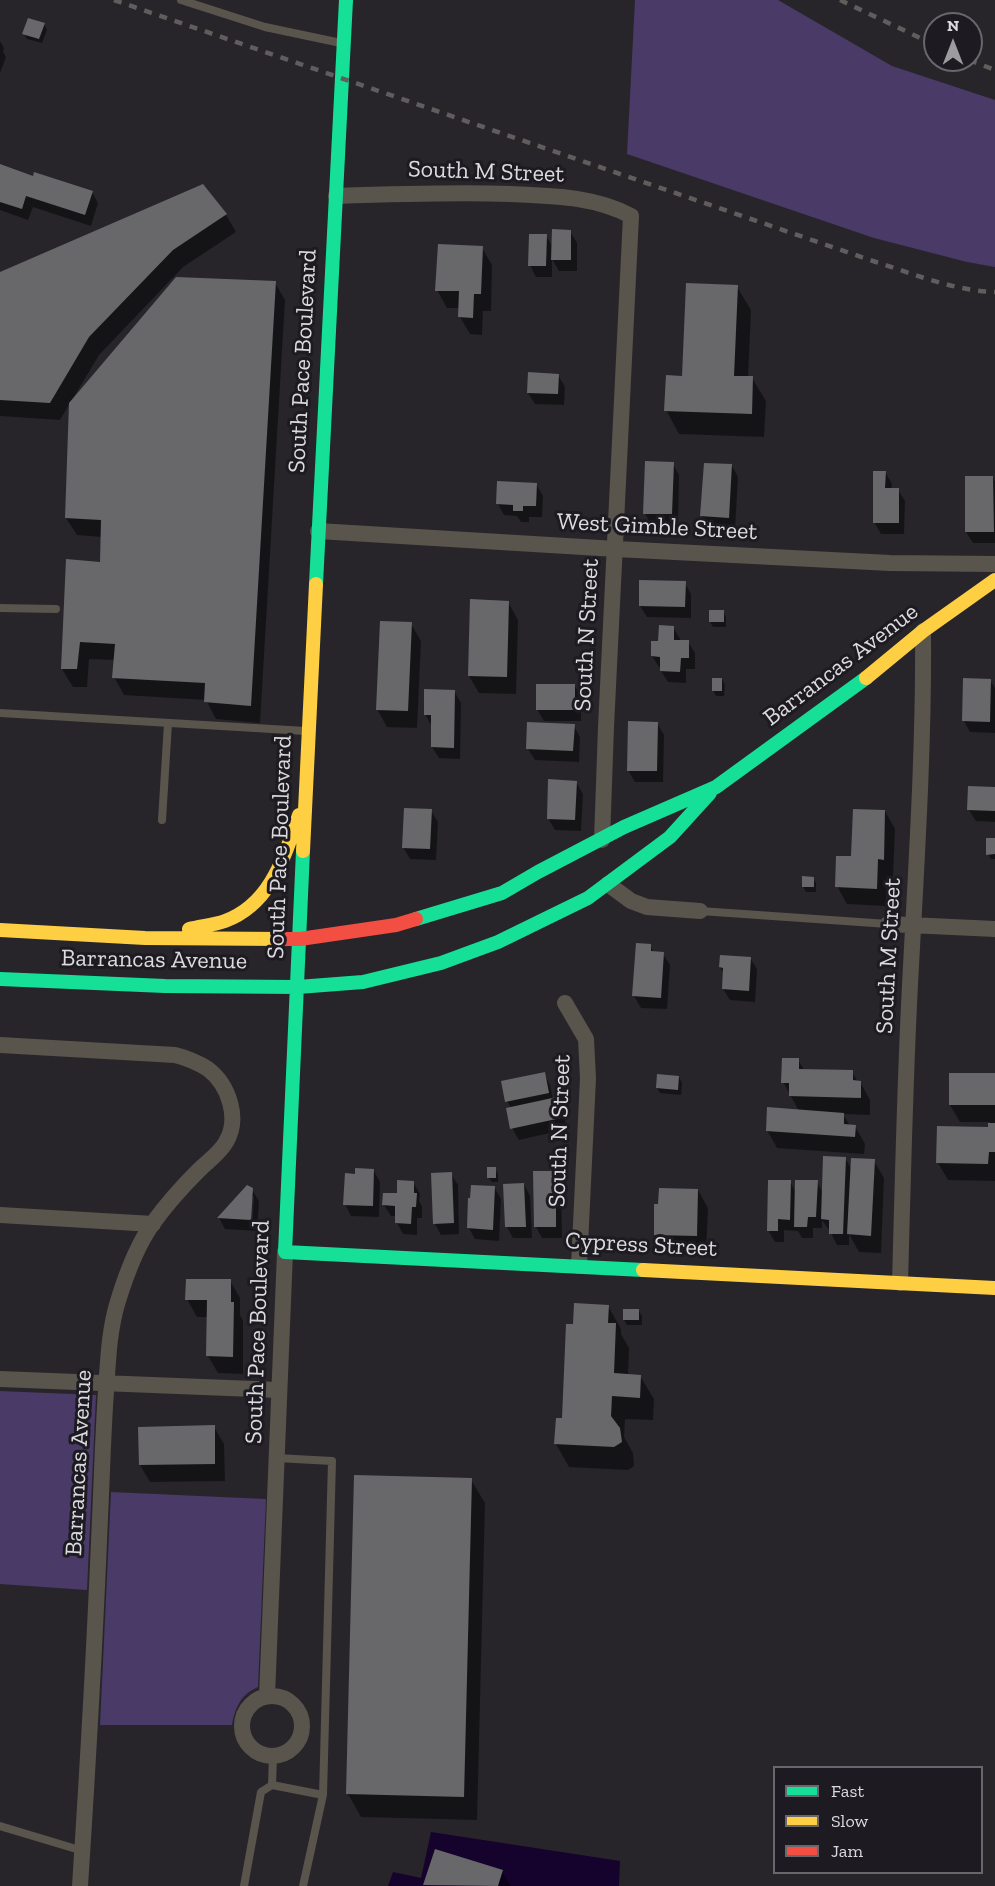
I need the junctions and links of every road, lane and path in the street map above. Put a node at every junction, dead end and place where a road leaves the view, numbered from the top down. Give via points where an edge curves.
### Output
1 (182, 0) edge
2 (346, 0) edge
3 (344, 44) junction
4 (336, 196) junction
5 (631, 216) joint
6 (318, 531) junction
7 (616, 549) junction
8 (995, 564) edge
9 (995, 580) edge
10 (0, 608) edge
11 (56, 609) dead end
12 (923, 631) junction
13 (0, 714) edge
14 (168, 723) junction
15 (309, 731) junction
16 (716, 787) junction
17 (307, 793) junction
18 (162, 820) dead end
19 (602, 840) junction
20 (608, 884) junction
21 (700, 911) joint
22 (888, 924) joint
23 (914, 924) junction
24 (995, 928) edge
25 (0, 930) edge
26 (145, 938) junction
27 (300, 939) junction
28 (0, 979) edge
29 (298, 987) junction
30 (565, 1003) dead end
31 (0, 1045) edge
32 (0, 1215) edge
33 (153, 1224) junction
34 (285, 1252) junction
35 (579, 1266) junction
36 (900, 1283) junction
37 (995, 1288) edge
38 (0, 1379) edge
39 (106, 1384) junction
40 (279, 1390) junction
41 (277, 1458) junction
42 (267, 1696) junction
43 (273, 1756) junction
44 (272, 1785) junction
45 (323, 1795) junction
46 (0, 1826) edge
47 (82, 1851) junction
48 (80, 1886) edge
49 (244, 1886) edge
50 (303, 1886) edge

1 - 3 lane via 265,27
2 - 3 main road, South Pace Boulevard
3 - 4 main road, South Pace Boulevard
4 - 5 street, South M Street via 449,192 542,195 592,201
4 - 6 main road, South Pace Boulevard
5 - 7 street, South N Street
6 - 7 street, West Gimble Street
6 - 15 main road, South Pace Boulevard
7 - 8 street, West Gimble Street
7 - 19 street, South N Street
9 - 12 main road, Barrancas Avenue
10 - 11 lane
12 - 16 main road, Barrancas Avenue via 871,674
12 - 23 street, South M Street
13 - 14 lane
14 - 15 lane
14 - 18 lane
15 - 17 main road, South Pace Boulevard
16 - 19 main road, Barrancas Avenue
16 - 20 main road, Barrancas Avenue via 670,837
17 - 26 main road via 278,871 264,895 226,921
17 - 27 main road, South Pace Boulevard
19 - 27 main road, Barrancas Avenue via 502,893 396,926
20 - 21 street via 647,908
20 - 29 main road, Barrancas Avenue via 546,920 441,963 363,982
21 - 22 lane
22 - 23 street
23 - 24 street
23 - 36 street, South M Street
25 - 26 main road, Barrancas Avenue
26 - 27 main road, Barrancas Avenue
27 - 29 main road, South Pace Boulevard
28 - 29 main road, Barrancas Avenue
29 - 34 main road, South Pace Boulevard
30 - 35 street, South N Street via 586,1039 588,1078
31 - 33 street, Barrancas Avenue via 175,1055 191,1059 221,1083 231,1106 231,1132 226,1144
32 - 33 street
33 - 39 street, Barrancas Avenue via 118,1302 110,1335
34 - 35 main road, Cypress Street
34 - 40 street, South Pace Boulevard
35 - 36 main road, Cypress Street
36 - 37 main road, Cypress Street
38 - 39 street
39 - 40 street
39 - 47 street, Barrancas Avenue
40 - 41 street, South Pace Boulevard
41 - 42 street, South Pace Boulevard
41 - 45 lane via 332,1461
42 - 43 street via 250,1705 241,1724 247,1743 263,1755
42 - 43 street via 287,1699 300,1713 302,1723 298,1742 283,1754
43 - 44 lane
44 - 45 lane
44 - 49 lane via 261,1792
45 - 50 lane
46 - 47 lane
47 - 48 street, Barrancas Avenue

